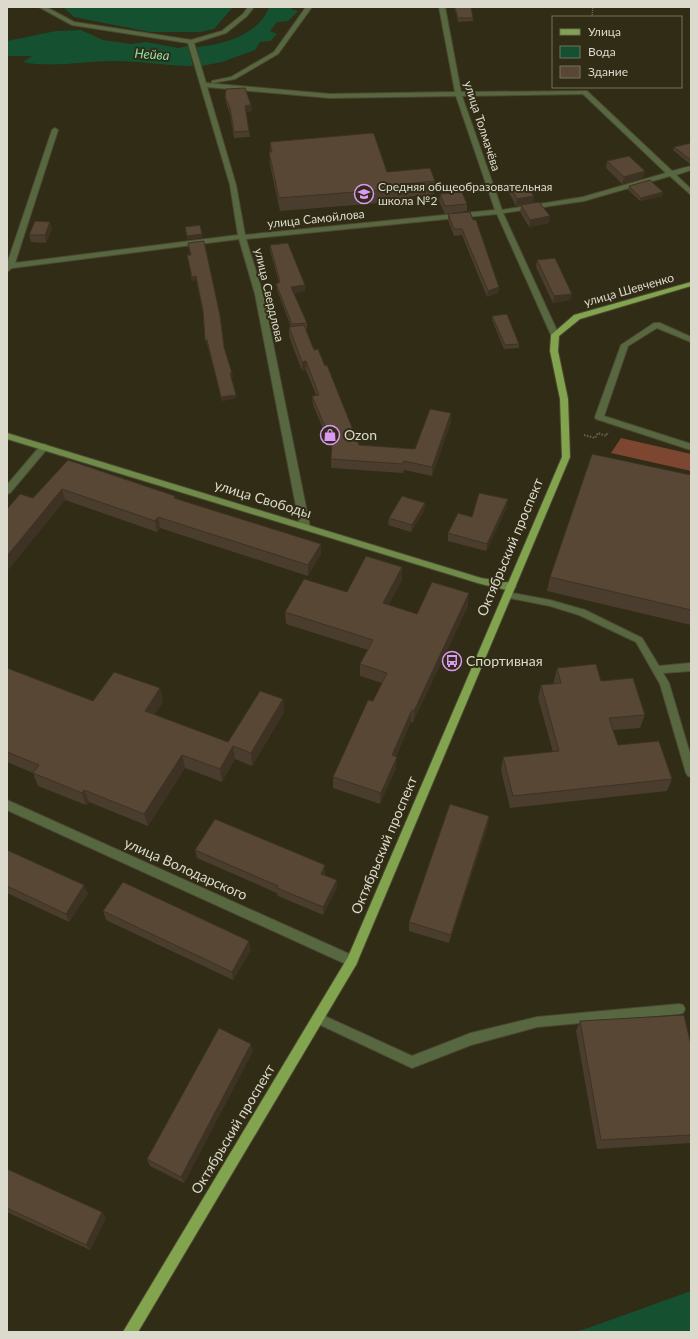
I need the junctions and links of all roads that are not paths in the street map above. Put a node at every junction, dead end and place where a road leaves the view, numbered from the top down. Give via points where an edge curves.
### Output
1 (42, 7) edge
2 (251, 7) edge
3 (309, 7) edge
4 (442, 7) edge
5 (191, 42) junction
6 (204, 85) junction
7 (458, 94) junction
8 (55, 130) dead end
9 (691, 168) edge
10 (670, 174) junction
11 (691, 193) edge
12 (499, 212) junction
13 (242, 237) junction
14 (9, 268) edge
15 (691, 284) edge
16 (555, 335) junction
17 (691, 340) edge
18 (7, 436) edge
19 (44, 447) junction
20 (691, 447) edge
21 (7, 491) edge
22 (305, 527) junction
23 (509, 591) junction
24 (691, 667) edge
25 (657, 670) junction
26 (691, 773) edge
27 (7, 805) edge
28 (352, 961) junction
29 (678, 1009) dead end
30 (318, 1018) junction
31 (130, 1332) edge

1 - 5 street via 72,22
2 - 5 street via 224,32
3 - 6 street via 276,53 233,78
4 - 7 street, улица Толмачёва
5 - 6 street, улица Свердлова
6 - 7 street via 330,96
6 - 13 street, улица Свердлова via 233,185
7 - 10 street via 585,92
7 - 12 street, улица Толмачёва
8 - 14 street
9 - 10 street, улица Самойлова
10 - 11 street
10 - 12 street, улица Самойлова via 584,199
12 - 13 street, улица Самойлова
12 - 16 street, улица Толмачёва
13 - 14 street, улица Самойлова
13 - 22 street, улица Свердлова via 258,294
15 - 16 main road, улица Шевченко via 577,317
16 - 23 main road, Октябрьский проспект via 554,351 564,399 566,457
17 - 20 street via 657,325 624,345 599,417
18 - 19 main road, улица Свободы
19 - 21 street
19 - 22 main road, улица Свободы
22 - 23 main road, улица Свободы
23 - 25 lane via 582,612 639,640
23 - 28 main road, Октябрьский проспект
24 - 25 lane
25 - 26 lane via 664,682
27 - 28 street, улица Володарского
28 - 30 main road, Октябрьский проспект
29 - 30 lane via 538,1022 471,1040 412,1062
30 - 31 main road, Октябрьский проспект

